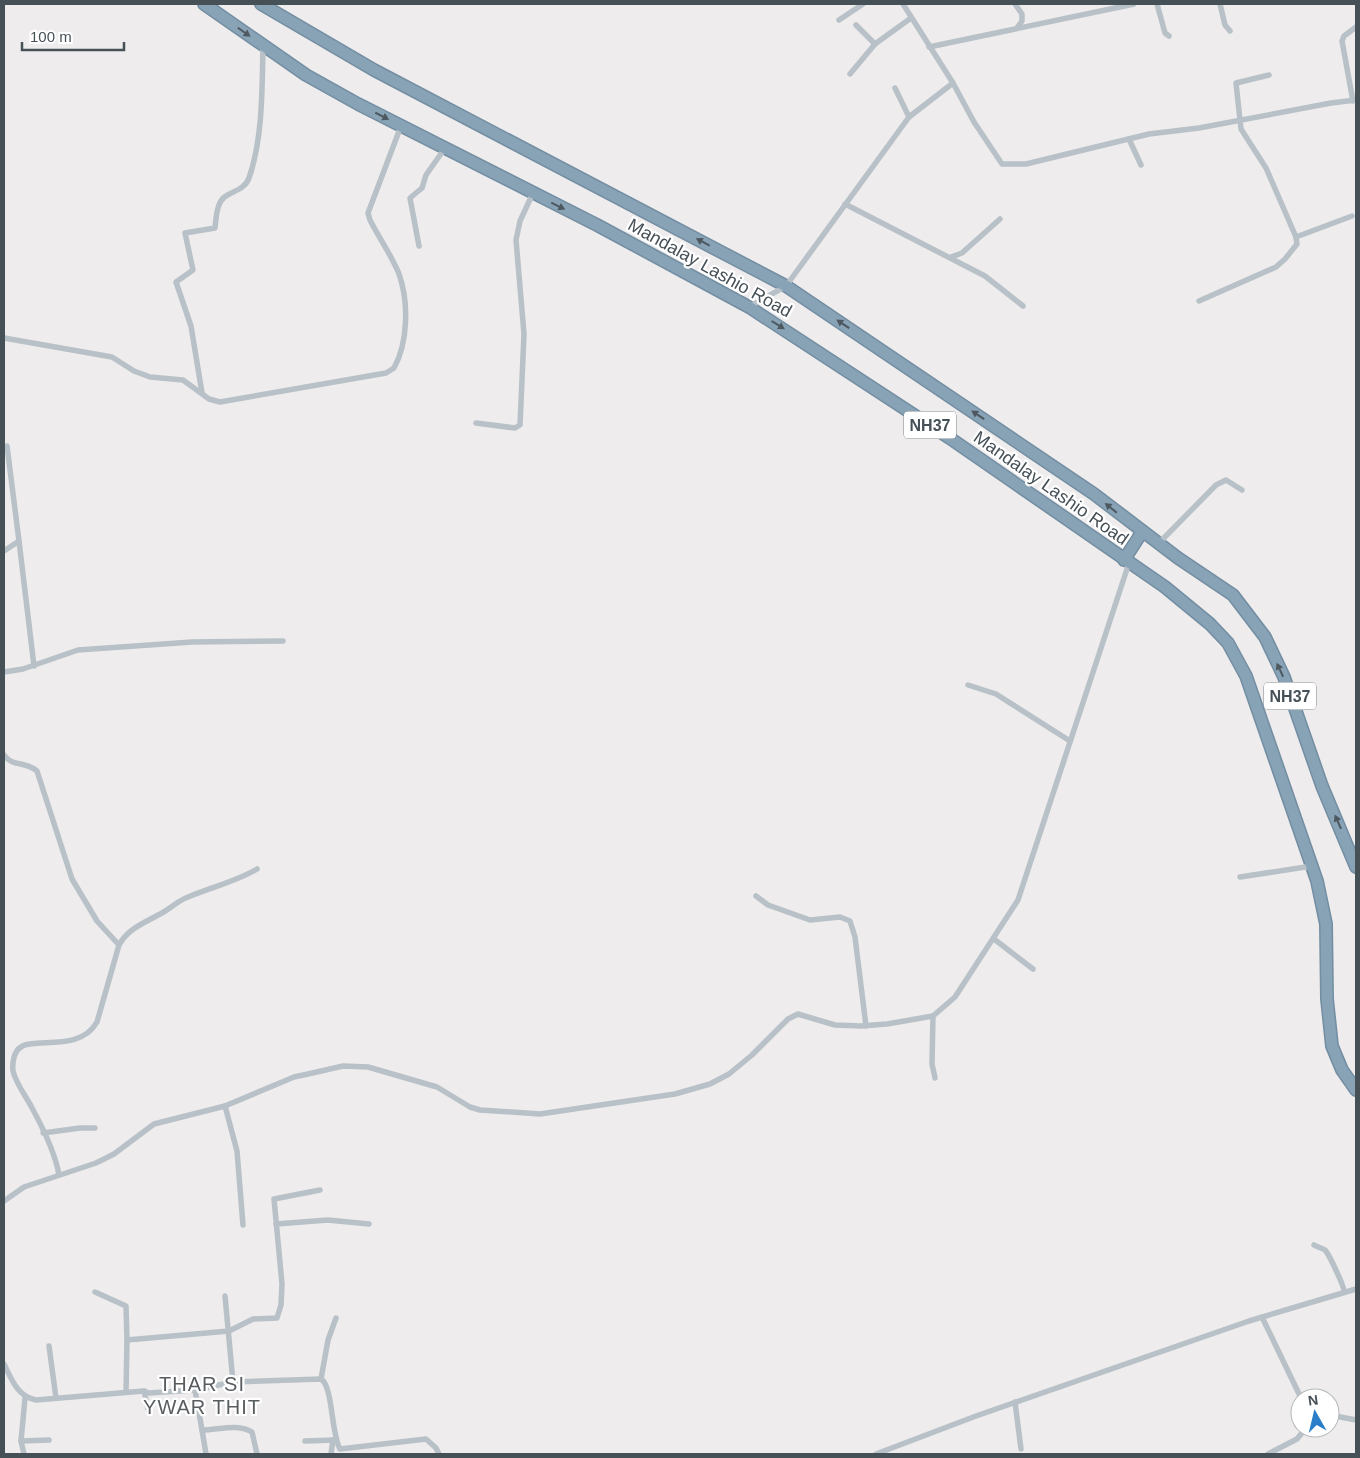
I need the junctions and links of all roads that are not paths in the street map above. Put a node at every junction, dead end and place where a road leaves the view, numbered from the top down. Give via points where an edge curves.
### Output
1 (204, 4) edge
2 (261, 4) edge
3 (864, 4) edge
4 (903, 4) edge
5 (1015, 4) edge
6 (1134, 4) edge
7 (1157, 4) edge
8 (1220, 4) edge
9 (910, 18) junction
10 (839, 20) dead end
11 (856, 25) dead end
12 (1017, 28) junction
13 (1356, 28) edge
14 (1230, 31) dead end
15 (1168, 36) dead end
16 (875, 44) junction
17 (263, 45) junction
18 (929, 47) junction
19 (850, 74) dead end
20 (1269, 75) dead end
21 (953, 83) junction
22 (895, 88) dead end
23 (1355, 101) edge
24 (910, 117) junction
25 (1240, 120) junction
26 (401, 126) junction
27 (1129, 139) junction
28 (444, 148) junction
29 (1141, 165) dead end
30 (533, 193) junction
31 (846, 204) junction
32 (1352, 216) dead end
33 (1000, 219) dead end
34 (1296, 237) junction
35 (419, 246) dead end
36 (950, 257) junction
37 (786, 286) junction
38 (1199, 301) dead end
39 (1023, 306) dead end
40 (749, 307) junction
41 (4, 338) edge
42 (202, 393) junction
43 (476, 423) dead end
44 (7, 446) dead end
45 (1242, 490) dead end
46 (1142, 532) junction
47 (19, 541) junction
48 (1158, 544) junction
49 (4, 551) edge
50 (1127, 562) junction
51 (283, 641) dead end
52 (34, 666) junction
53 (4, 672) edge
54 (968, 685) dead end
55 (1070, 741) junction
56 (4, 755) edge
57 (1312, 866) junction
58 (1356, 867) edge
59 (257, 869) dead end
60 (1240, 878) dead end
61 (756, 896) dead end
62 (994, 939) junction
63 (119, 945) junction
64 (1033, 969) dead end
65 (933, 1016) junction
66 (866, 1026) junction
67 (935, 1078) dead end
68 (1356, 1090) edge
69 (225, 1106) junction
70 (95, 1128) dead end
71 (43, 1133) junction
72 (59, 1175) junction
73 (320, 1190) dead end
74 (4, 1201) edge
75 (276, 1224) junction
76 (369, 1224) dead end
77 (243, 1225) dead end
78 (1314, 1244) dead end
79 (1356, 1289) edge
80 (95, 1292) dead end
81 (1344, 1292) junction
82 (225, 1296) dead end
83 (1262, 1317) junction
84 (336, 1318) dead end
85 (229, 1331) junction
86 (127, 1340) junction
87 (49, 1346) dead end
88 (4, 1364) edge
89 (322, 1379) junction
90 (233, 1382) junction
91 (1296, 1388) edge
92 (195, 1390) junction
93 (144, 1391) junction
94 (126, 1392) junction
95 (25, 1398) junction
96 (56, 1398) junction
97 (1015, 1402) junction
98 (148, 1409) dead end
99 (1340, 1417) edge
100 (1356, 1420) edge
101 (202, 1430) junction
102 (1298, 1438) edge
103 (49, 1440) dead end
104 (334, 1440) junction
105 (21, 1441) junction
106 (305, 1441) dead end
107 (1021, 1449) dead end
108 (891, 1452) edge
109 (24, 1454) edge
110 (206, 1454) edge
111 (258, 1454) edge
112 (331, 1454) edge
113 (439, 1454) edge
114 (876, 1454) edge
115 (1268, 1454) edge

1 -> 17 highway, Mandalay Lashio Road / NH37
37 -> 2 highway, Mandalay Lashio Road / NH37 via 374,70
3 - 10 street
4 - 9 street
5 - 12 street via 1022,14
6 - 12 street
7 - 15 street
8 - 14 street via 1225,26
9 - 16 street
9 - 18 street
11 - 16 street
12 - 18 street
13 - 23 street via 1342,41
16 - 19 street
17 -> 26 highway, Mandalay Lashio Road / NH37 via 306,75
17 - 42 street via 261,115 248,180 239,190 228,193 219,204 215,228 185,233 193,270 176,282 191,326
18 - 21 street
20 - 25 street via 1236,83
21 - 24 street
21 - 27 street via 1002,164 1026,164
22 - 24 street
23 - 25 street
24 - 31 street
25 - 27 street
25 - 34 street via 1241,129 1266,168
26 - 28 highway, Mandalay Lashio Road / NH37
26 - 42 street via 368,213 402,284 403,342 394,368 386,373 234,402 209,399
27 - 29 street
28 - 30 highway, Mandalay Lashio Road / NH37
28 - 35 street via 426,175 422,188 410,198
30 -> 40 highway, Mandalay Lashio Road / NH37
30 - 43 street via 520,221 516,240 524,334 520,425 515,428
31 - 36 street
31 - 37 street
32 - 34 street
33 - 36 street via 962,253
34 - 38 street via 1297,244 1276,267
36 - 39 street via 985,276
37 - 40 street
46 -> 37 highway, Mandalay Lashio Road / NH37 via 1094,494
40 -> 50 highway, Mandalay Lashio Road / NH37 via 954,441
41 - 42 street via 112,357 150,377 183,380
44 - 47 street
45 - 48 street via 1226,480 1216,485
46 - 48 highway, Mandalay Lashio Road / NH37
46 - 50 highway
47 - 49 street
47 - 52 street
58 -> 48 highway, Mandalay Lashio Road / NH37 via 1322,786 1284,677 1265,637 1232,595
50 - 55 street
50 - 57 highway, Mandalay Lashio Road / NH37 via 1189,604 1228,643 1238,659
51 - 52 street via 192,642 78,650
52 - 53 street
54 - 55 street via 996,694
55 - 62 street via 1018,900
56 - 63 street via 12,763 31,766 37,771 72,879 97,921
57 - 60 street
57 - 68 highway, Mandalay Lashio Road / NH37 via 1326,924 1327,999 1332,1046 1342,1070
59 - 63 street via 178,902 138,925 124,936
61 - 66 street via 768,905 810,920 840,918 850,921 855,937
62 - 64 street
62 - 65 street via 955,998
63 - 71 street via 92,1031 64,1042 22,1046 13,1060 15,1078
65 - 66 street
65 - 67 street via 932,1064
66 - 69 street via 836,1025 798,1014 788,1018 729,1074 710,1084 675,1094 540,1114 480,1110 437,1088 354,1065 294,1077
69 - 72 street via 154,1124 114,1154
69 - 77 street via 237,1151
70 - 71 street
71 - 72 street
72 - 74 street via 24,1187
73 - 75 street via 274,1198
75 - 76 street via 328,1220
75 - 85 street via 282,1284 277,1318 253,1319
78 - 81 street via 1331,1258
79 - 81 street
80 - 86 street via 126,1306
81 - 83 street
82 - 85 street
83 - 91 street
83 - 97 street
84 - 89 street via 328,1340
85 - 86 street
85 - 90 street
86 - 94 street
87 - 96 street
88 - 95 street via 17,1390
89 - 90 street
89 - 104 street via 328,1386
90 - 92 street
92 - 93 street
92 - 101 street
93 - 94 street
93 - 98 street
94 - 96 street
95 - 96 street
95 - 105 street
97 - 107 street
97 - 108 street
99 - 100 street
101 - 110 street
101 - 111 street via 238,1428 252,1432
102 - 115 street
103 - 105 street
104 - 106 street
104 - 112 street
104 - 113 street via 340,1449 353,1449 426,1439
105 - 109 street
108 - 114 street

